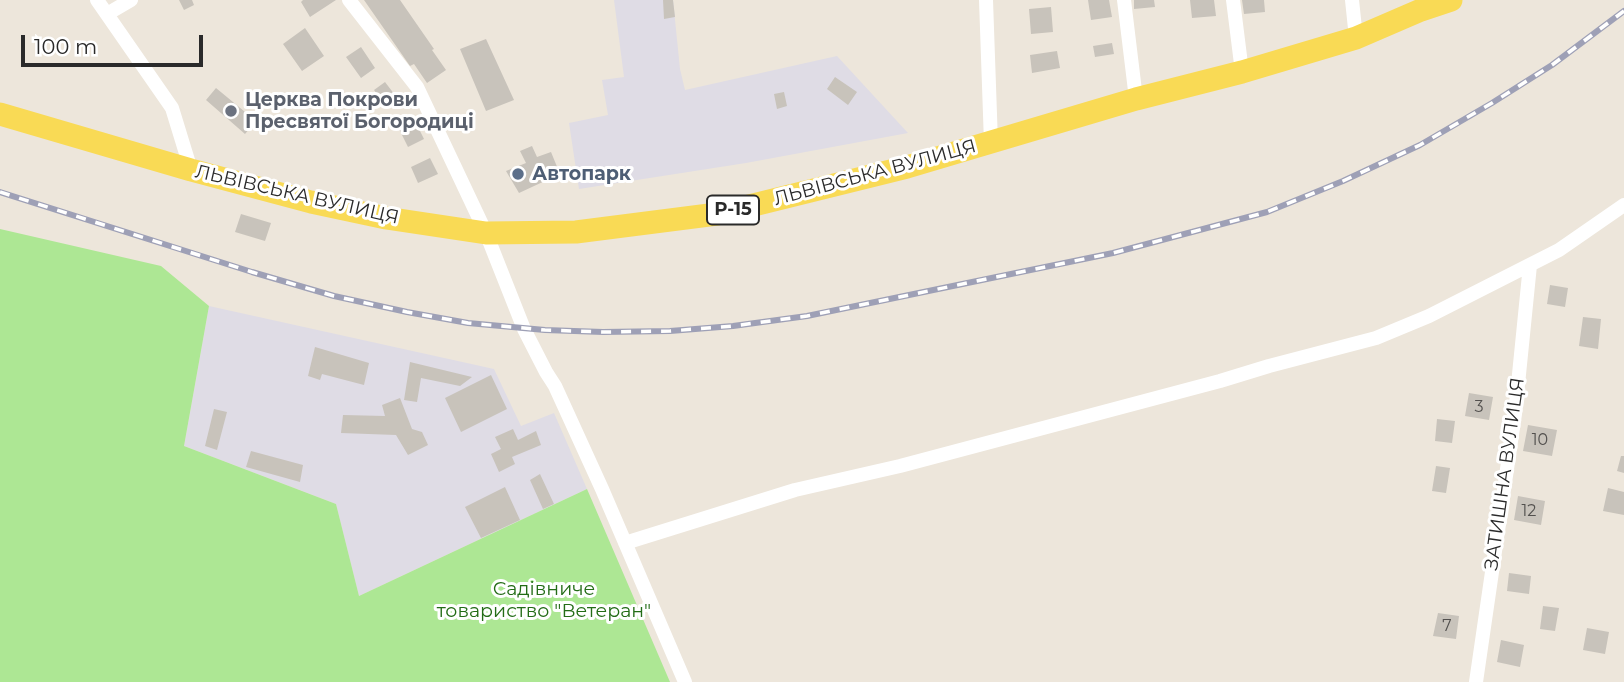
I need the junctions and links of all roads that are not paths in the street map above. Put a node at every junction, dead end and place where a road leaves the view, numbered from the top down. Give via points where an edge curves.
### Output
1 (97, 0) edge
2 (131, 0) edge
3 (349, 0) edge
4 (986, 0) edge
5 (1124, 0) edge
6 (1233, 0) edge
7 (1352, 0) edge
8 (1451, 0) edge
9 (107, 14) junction
10 (1356, 38) junction
11 (1241, 72) junction
12 (1136, 99) junction
13 (0, 114) edge
14 (991, 143) junction
15 (191, 170) junction
16 (1624, 205) edge
17 (486, 233) junction
18 (1530, 265) junction
19 (625, 543) junction
20 (685, 682) edge
21 (1476, 682) edge

1 - 9 street
2 - 9 street
3 - 17 street via 417,87
4 - 14 street
5 - 12 street
6 - 11 street
7 - 10 street
8 - 10 main road, ЛЬВІВСЬКА ВУЛИЦЯ / Р-15
9 - 15 street via 173,108
10 - 11 main road, ЛЬВІВСЬКА ВУЛИЦЯ / Р-15
11 - 12 main road, ЛЬВІВСЬКА ВУЛИЦЯ / Р-15
12 - 14 main road, ЛЬВІВСЬКА ВУЛИЦЯ / Р-15
13 - 15 main road, ЛЬВІВСЬКА ВУЛИЦЯ / Р-15
14 - 17 main road, ЛЬВІВСЬКА ВУЛИЦЯ / Р-15 via 717,214 576,232
15 - 17 main road, ЛЬВІВСЬКА ВУЛИЦЯ / Р-15 via 386,218
16 - 18 street
17 - 19 street via 524,329 555,386
18 - 19 street via 1376,338 794,491
18 - 21 street, ЗАТИШНА ВУЛИЦЯ via 1515,414
19 - 20 street

